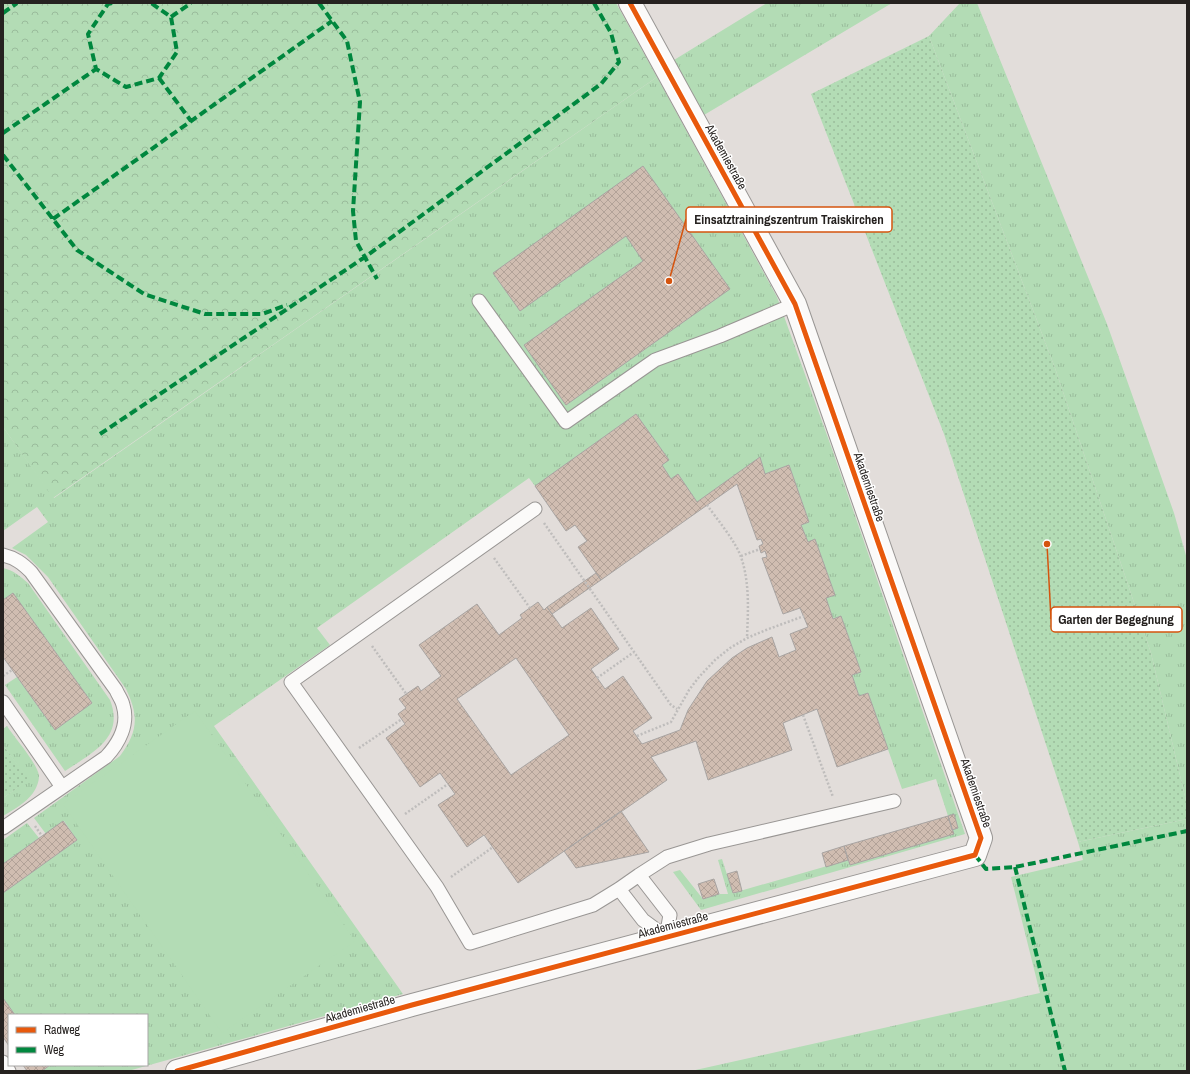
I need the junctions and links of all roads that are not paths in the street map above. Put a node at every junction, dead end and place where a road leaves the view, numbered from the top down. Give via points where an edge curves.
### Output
1 (630, 3) edge
2 (479, 300) dead end
3 (794, 304) junction
4 (535, 509) road end
5 (3, 555) edge
6 (3, 702) edge
7 (62, 787) junction
8 (894, 801) dead end
9 (3, 828) edge
10 (639, 875) junction
11 (619, 889) junction
12 (666, 937) junction
13 (3, 1062) edge
14 (9, 1071) edge
15 (177, 1071) edge

1 - 3 street, Akademiestraße
2 - 3 lane via 566,422 655,360 720,336
3 - 12 street, Akademiestraße via 981,838 975,855
4 - 11 lane via 291,682 437,886 470,943 593,905
5 - 7 lane via 12,557 31,572 116,690 123,704 125,720 122,734 115,747
6 - 7 lane
7 - 9 lane
8 - 10 lane via 702,846 667,857
10 - 11 lane
10 - 12 lane via 670,915
11 - 12 lane via 643,920
12 - 15 street, Akademiestraße
13 - 14 lane

